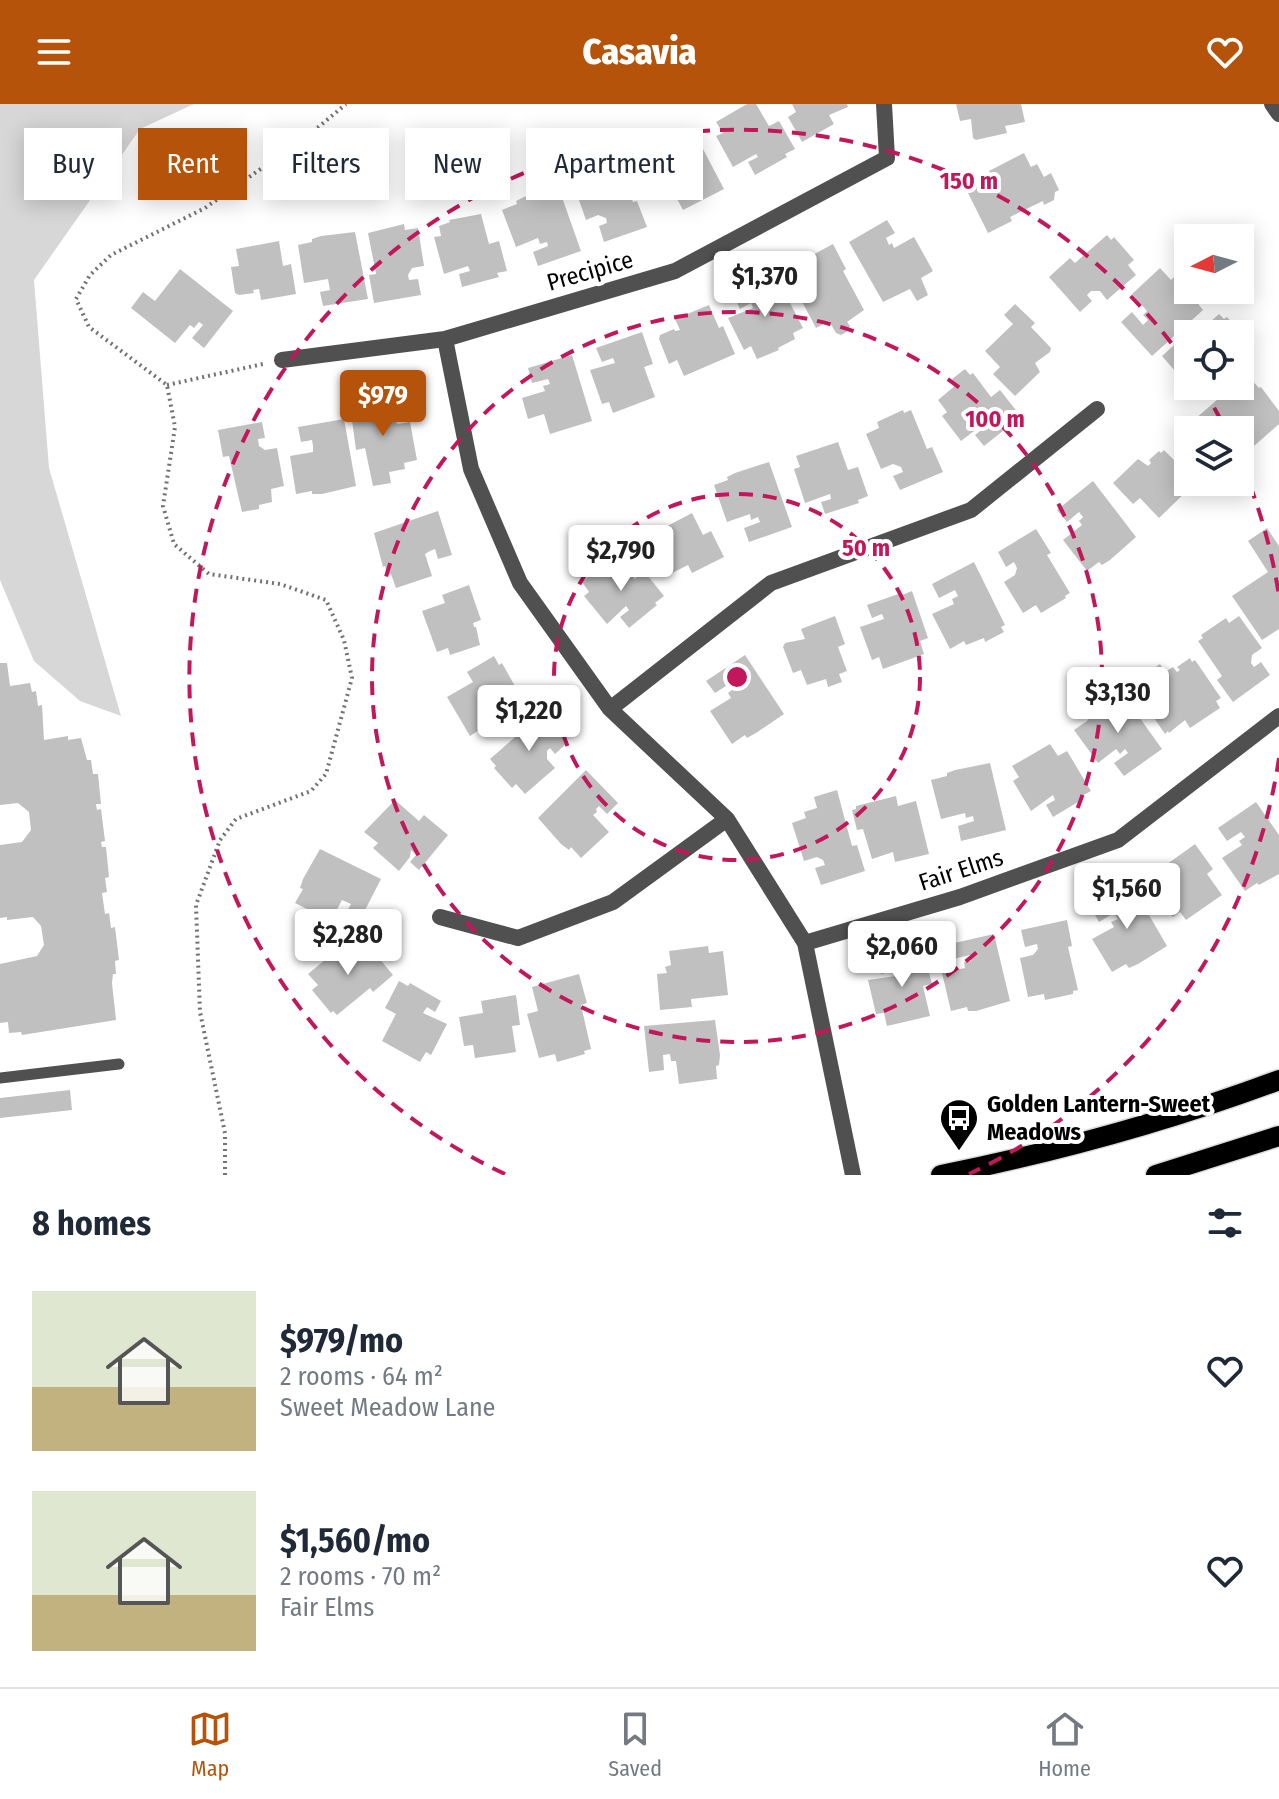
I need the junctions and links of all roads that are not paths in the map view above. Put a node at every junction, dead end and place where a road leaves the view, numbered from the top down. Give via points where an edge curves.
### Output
1 (884, 104) edge
2 (1272, 104) edge
3 (1279, 114) edge
4 (445, 339) junction
5 (282, 360) road end
6 (1097, 409) dead end
7 (610, 709) junction
8 (1279, 716) edge
9 (727, 819) junction
10 (440, 917) dead end
11 (805, 943) junction
12 (119, 1064) dead end
13 (0, 1078) edge
14 (1279, 1080) edge
15 (1279, 1136) edge
16 (853, 1175) edge
17 (941, 1175) edge
18 (1156, 1175) edge

1 - 4 street, Precipice via 887,158 675,271
2 - 3 street
4 - 5 street, Precipice
4 - 7 street via 471,469 520,583
6 - 7 street via 971,510 771,583
7 - 9 street
8 - 11 street, Fair Elms via 1118,840 960,897
9 - 10 street via 613,902 518,938
9 - 11 street
11 - 16 street
12 - 13 lane
14 - 17 main road via 1205,1108
15 - 18 main road

